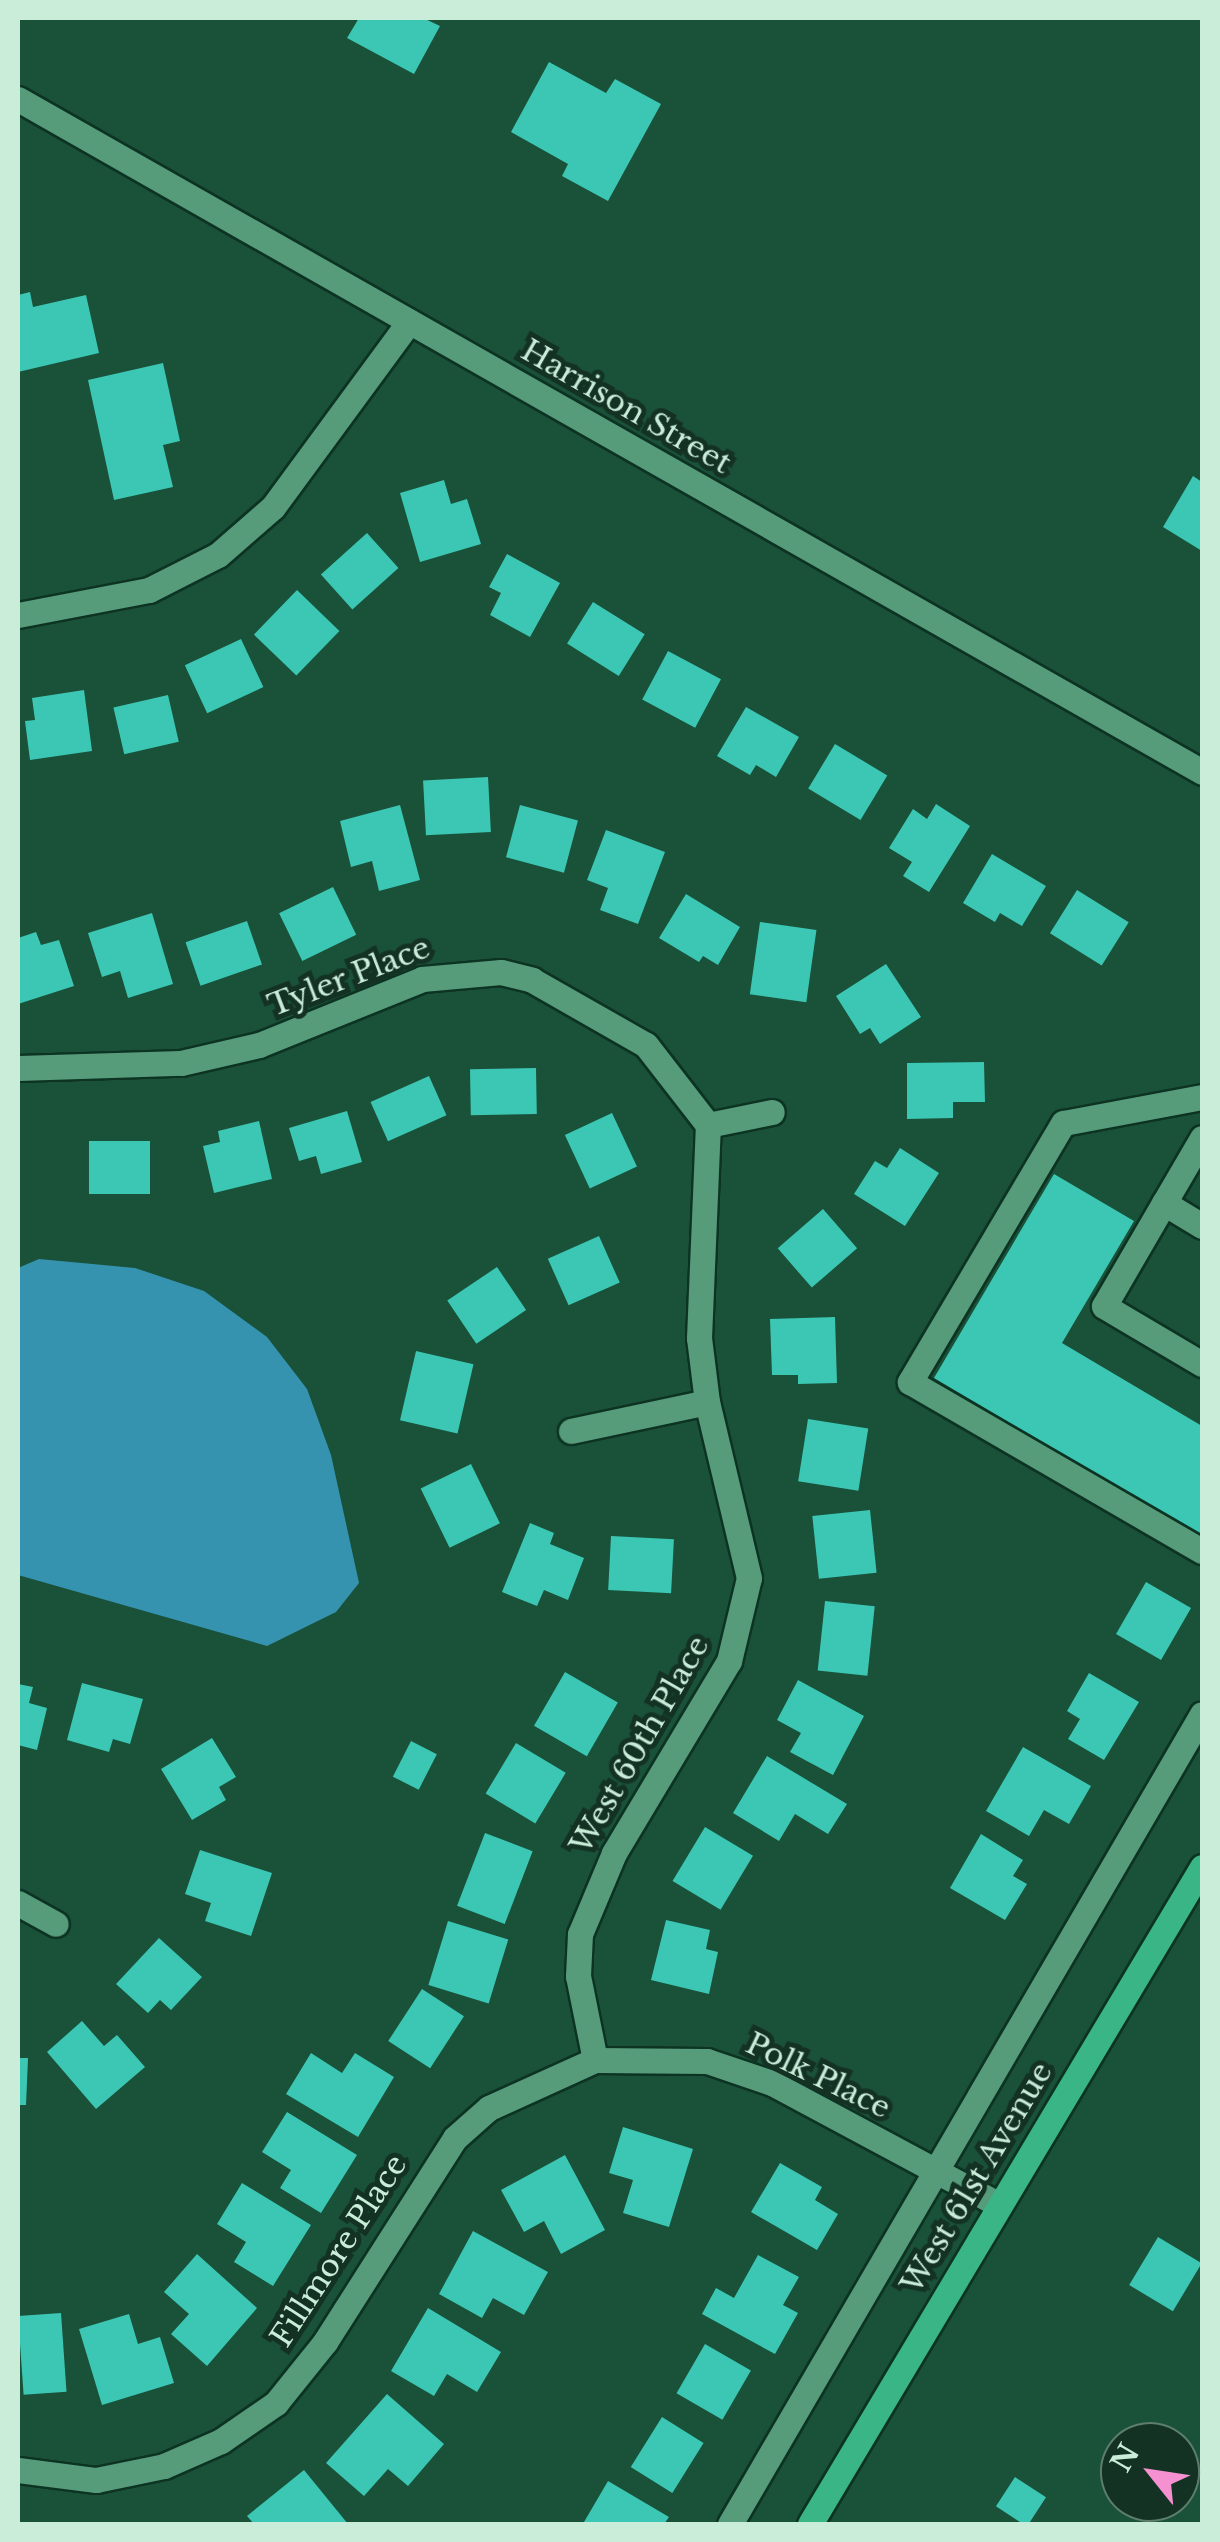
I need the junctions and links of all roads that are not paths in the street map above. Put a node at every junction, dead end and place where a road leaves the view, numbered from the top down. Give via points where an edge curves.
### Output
1 (18, 99) edge
2 (410, 322) junction
3 (18, 616) edge
4 (1202, 772) edge
5 (18, 1068) edge
6 (1202, 1097) edge
7 (772, 1112) dead end
8 (708, 1125) junction
9 (1202, 1138) edge
10 (1164, 1203) junction
11 (1202, 1226) edge
12 (1202, 1364) edge
13 (706, 1402) junction
14 (571, 1431) dead end
15 (1202, 1551) edge
16 (1202, 1714) edge
17 (1202, 1867) edge
18 (18, 1903) edge
19 (56, 1924) dead end
20 (595, 2060) junction
21 (938, 2173) junction
22 (998, 2204) junction
23 (18, 2470) edge
24 (730, 2524) edge
25 (810, 2524) edge

1 - 2 street, Harrison Street
2 - 3 street via 273,508 218,556 149,590
2 - 4 street, Harrison Street
5 - 8 street, Tyler Place via 180,1063 259,1045 422,979 501,972 532,980 646,1044
6 - 15 street via 1063,1123 910,1382
7 - 8 street
8 - 13 street, West 60th Place via 699,1256
9 - 10 street
10 - 11 street
10 - 12 street via 1104,1306
13 - 14 street
13 - 20 street, West 60th Place via 744,1537 749,1578 743,1620 729,1661 594,1893 580,1934 578,1976
16 - 21 street
17 - 22 main road, West 61st Avenue
18 - 19 street
20 - 21 street, Polk Place via 707,2061 772,2083
20 - 23 street, Fillmore Place via 489,2108 454,2138 326,2342 276,2402 221,2441 164,2466 96,2480
21 - 22 street, Polk Place
21 - 24 street
22 - 25 main road, West 61st Avenue

